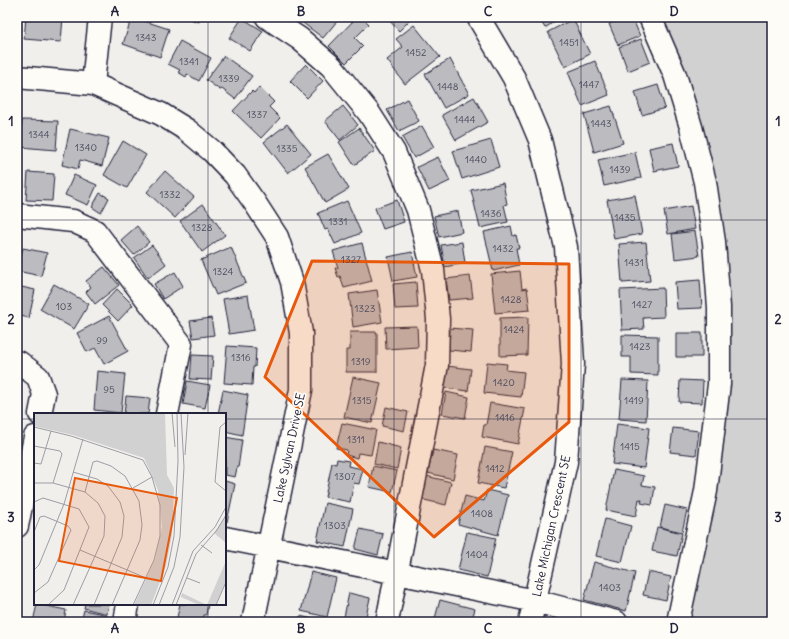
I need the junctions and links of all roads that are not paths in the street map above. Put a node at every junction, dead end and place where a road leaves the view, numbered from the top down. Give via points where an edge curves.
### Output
1 (100, 17) edge
2 (267, 17) edge
3 (478, 17) edge
4 (650, 17) edge
5 (17, 77) edge
6 (93, 84) junction
7 (17, 215) edge
8 (17, 362) edge
9 (40, 413) edge
10 (167, 413) edge
11 (34, 442) edge
12 (17, 526) edge
13 (226, 538) edge
14 (268, 547) junction
15 (397, 573) junction
16 (535, 601) junction
17 (128, 605) edge
18 (125, 622) edge
19 (253, 622) edge
20 (387, 622) edge
21 (530, 622) edge
22 (616, 622) edge
23 (678, 622) edge

1 - 6 street
2 - 15 street via 300,39 331,66 369,112 394,152 418,210 433,270 438,318 436,365
3 - 16 street, Lake Michigan Crescent SE via 514,78 540,140 566,247 573,364 566,462
4 - 23 street via 675,76 705,182 714,242 719,308 719,384 706,491
5 - 6 street, Lake Sylvan Drive SE
6 - 14 street, Lake Sylvan Drive SE via 161,114 187,130 235,175 277,237 292,282 301,332 301,390
7 - 10 street via 73,221 95,231 181,344
8 - 9 street via 38,377 44,394
11 - 12 street
13 - 14 street
14 - 15 street
14 - 19 street, Lake Sylvan Drive SE
15 - 16 street
15 - 20 street
16 - 21 street, Lake Michigan Crescent SE
16 - 22 street
17 - 18 street

